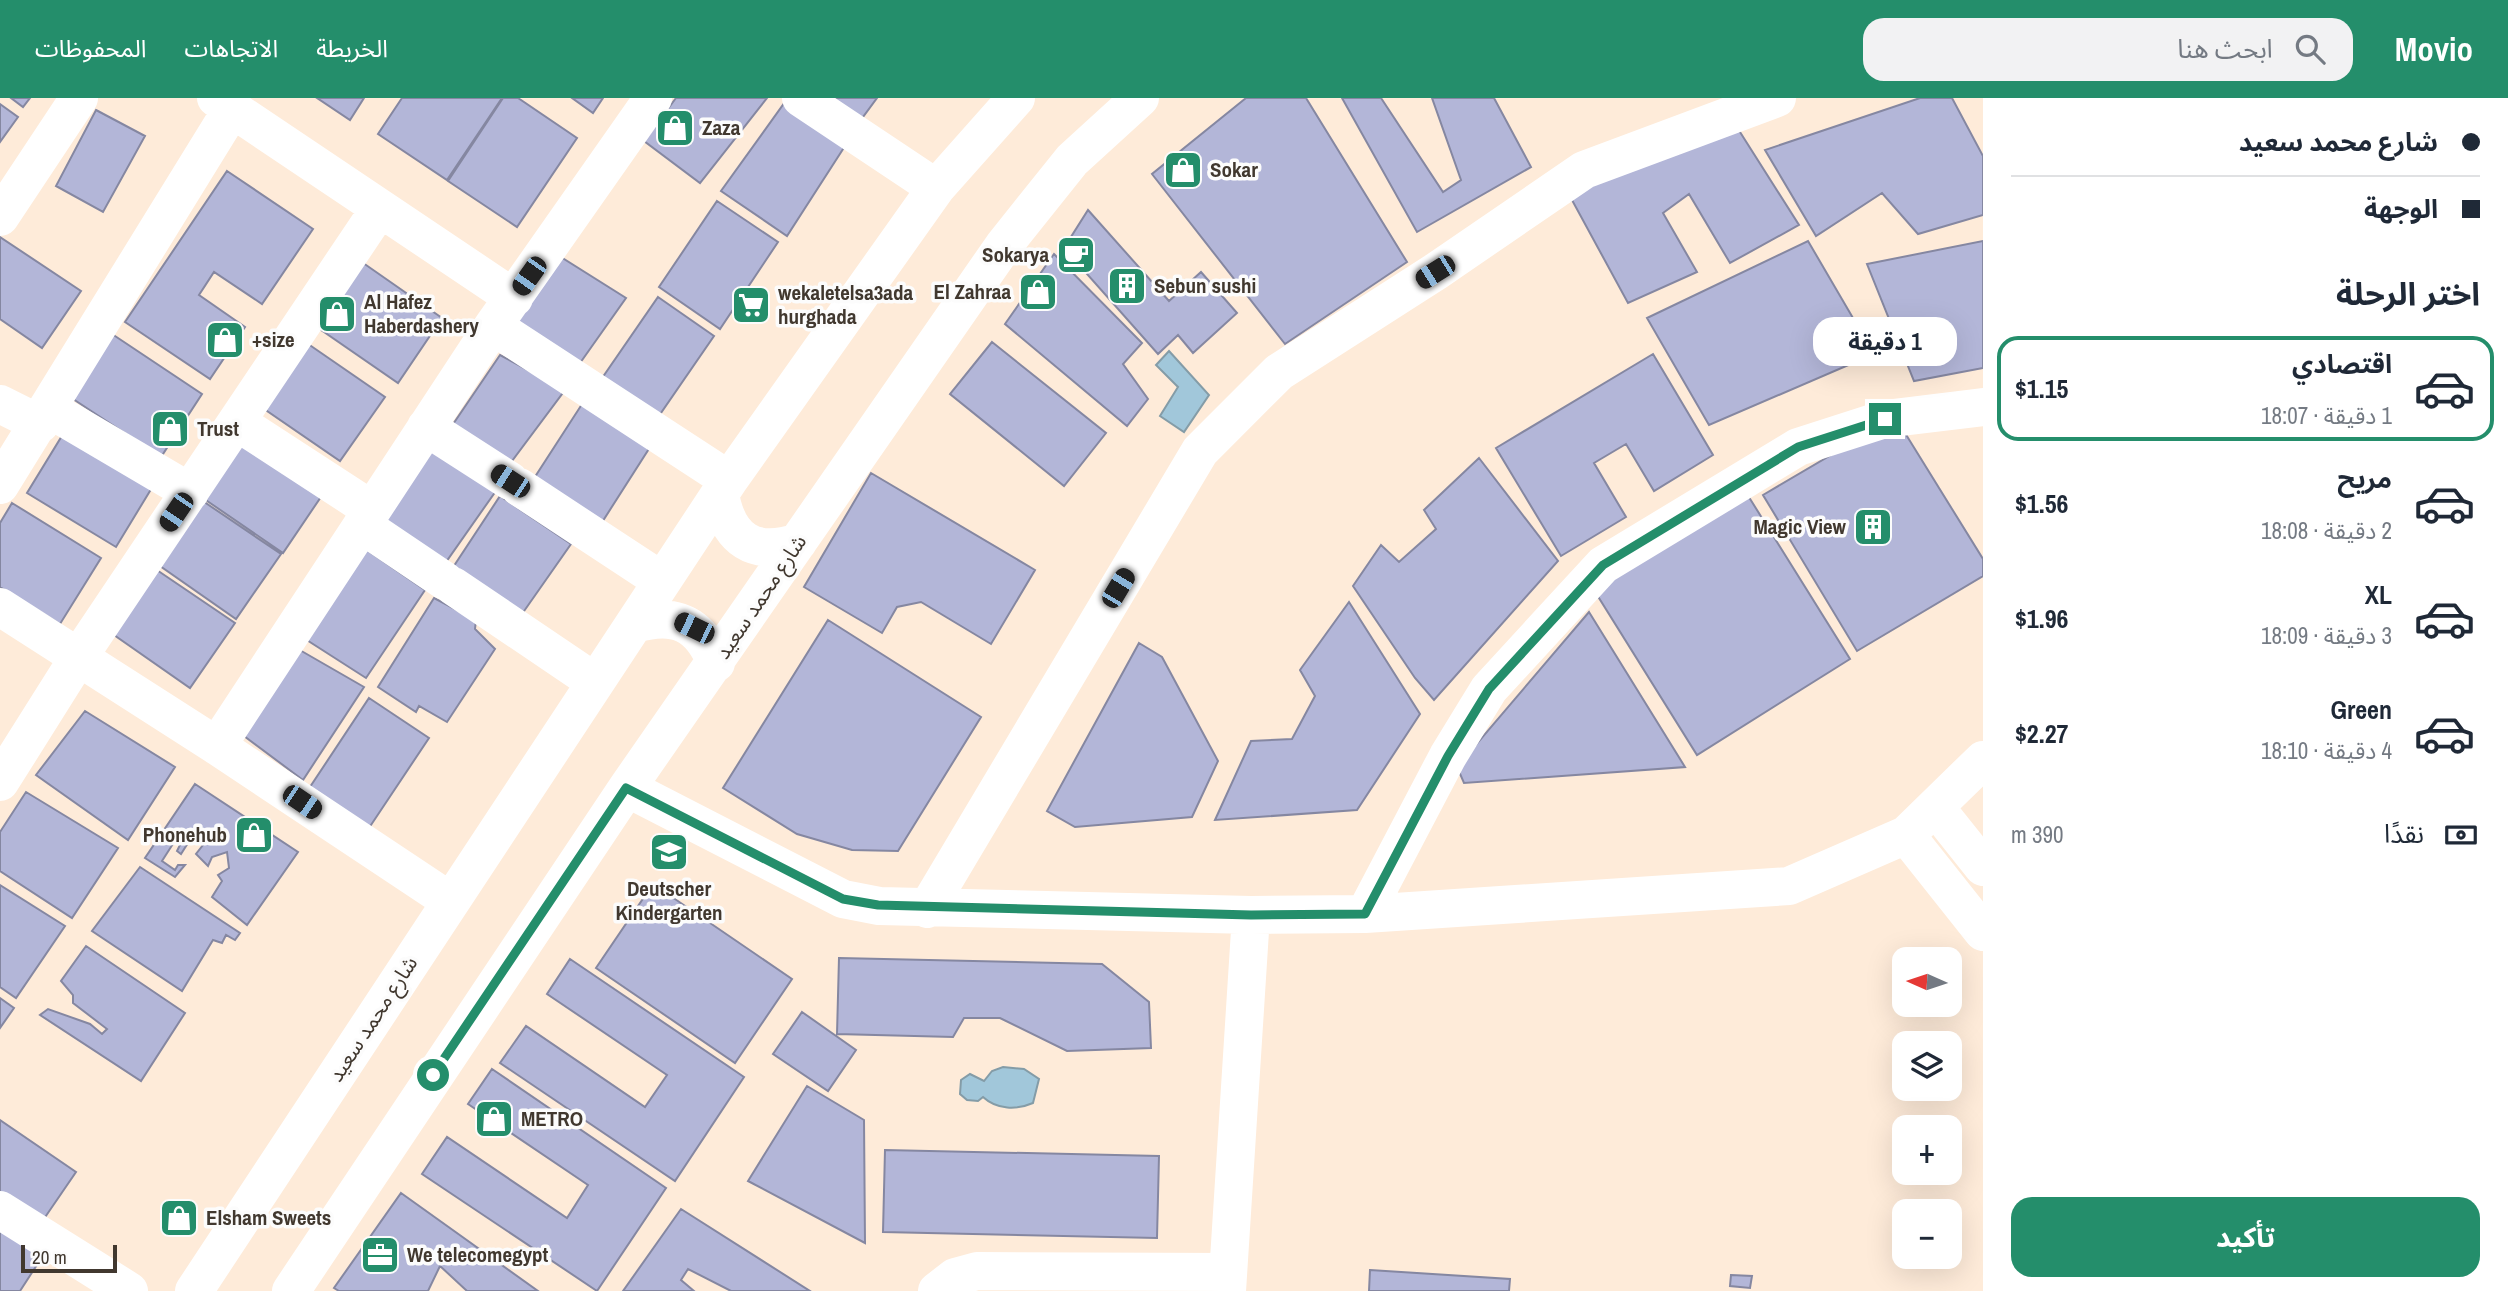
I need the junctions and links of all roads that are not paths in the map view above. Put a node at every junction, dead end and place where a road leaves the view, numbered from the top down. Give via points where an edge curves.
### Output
1 (79, 98) edge
2 (653, 98) edge
3 (801, 98) edge
4 (1140, 98) edge
5 (1777, 98) edge
6 (224, 103) edge
7 (998, 105) edge
8 (936, 188) junction
9 (380, 208) junction
10 (0, 217) edge
11 (503, 312) junction
12 (0, 404) edge
13 (1983, 407) edge
14 (44, 417) junction
15 (237, 422) junction
16 (426, 427) junction
17 (0, 485) edge
18 (725, 487) junction
19 (190, 492) junction
20 (367, 517) junction
21 (798, 542) junction
22 (662, 581) junction
23 (0, 607) edge
24 (635, 624) junction
25 (78, 657) junction
26 (716, 663) junction
27 (595, 682) junction
28 (217, 746) junction
29 (1983, 760) edge
30 (5, 762) edge
31 (626, 788) junction
32 (1936, 808) junction
33 (1906, 835) junction
34 (1983, 867) edge
35 (450, 901) junction
36 (927, 909) junction
37 (1365, 914) junction
38 (1251, 915) junction
39 (1983, 932) edge
40 (0, 1210) edge
41 (1227, 1281) edge
42 (129, 1291) edge
43 (194, 1291) edge
44 (291, 1291) edge
45 (937, 1291) edge

1 - 10 street
2 - 11 street
3 - 8 street
4 - 21 street, شارع محمد سعيد via 1072,160 1004,245
5 - 36 street via 1584,170 1279,372 1200,451
6 - 9 street
6 - 14 street
7 - 8 street, شارع محمد سعيد
8 - 18 street, شارع محمد سعيد
9 - 11 street
9 - 15 street
11 - 16 street
11 - 18 street
12 - 14 street
13 - 37 street via 1885,419 1798,447 1603,565 1489,689 1448,756
14 - 17 street
14 - 19 street
15 - 19 street
15 - 20 street
16 - 20 street
16 - 22 street
18 - 21 street via 724,516 736,534 755,546 777,549
18 - 22 street, شارع محمد سعيد
19 - 25 street
20 - 27 street via 449,583
20 - 28 street
21 - 26 street, شارع محمد سعيد
22 - 24 street, شارع محمد سعيد
23 - 25 street
24 - 26 street via 675,619 694,628 708,643
24 - 27 street, شارع محمد سعيد
25 - 28 street
25 - 30 street
26 - 31 street, شارع محمد سعيد
27 - 35 street, شارع محمد سعيد
28 - 35 street
29 - 32 street
31 - 36 street via 843,899
31 - 44 street, شارع محمد سعيد
32 - 33 street
32 - 34 street
33 - 37 street via 1789,886
33 - 39 street
35 - 43 street, شارع محمد سعيد
36 - 38 street
37 - 38 street
38 - 41 street
40 - 42 street
41 - 45 street via 977,1271 955,1277

